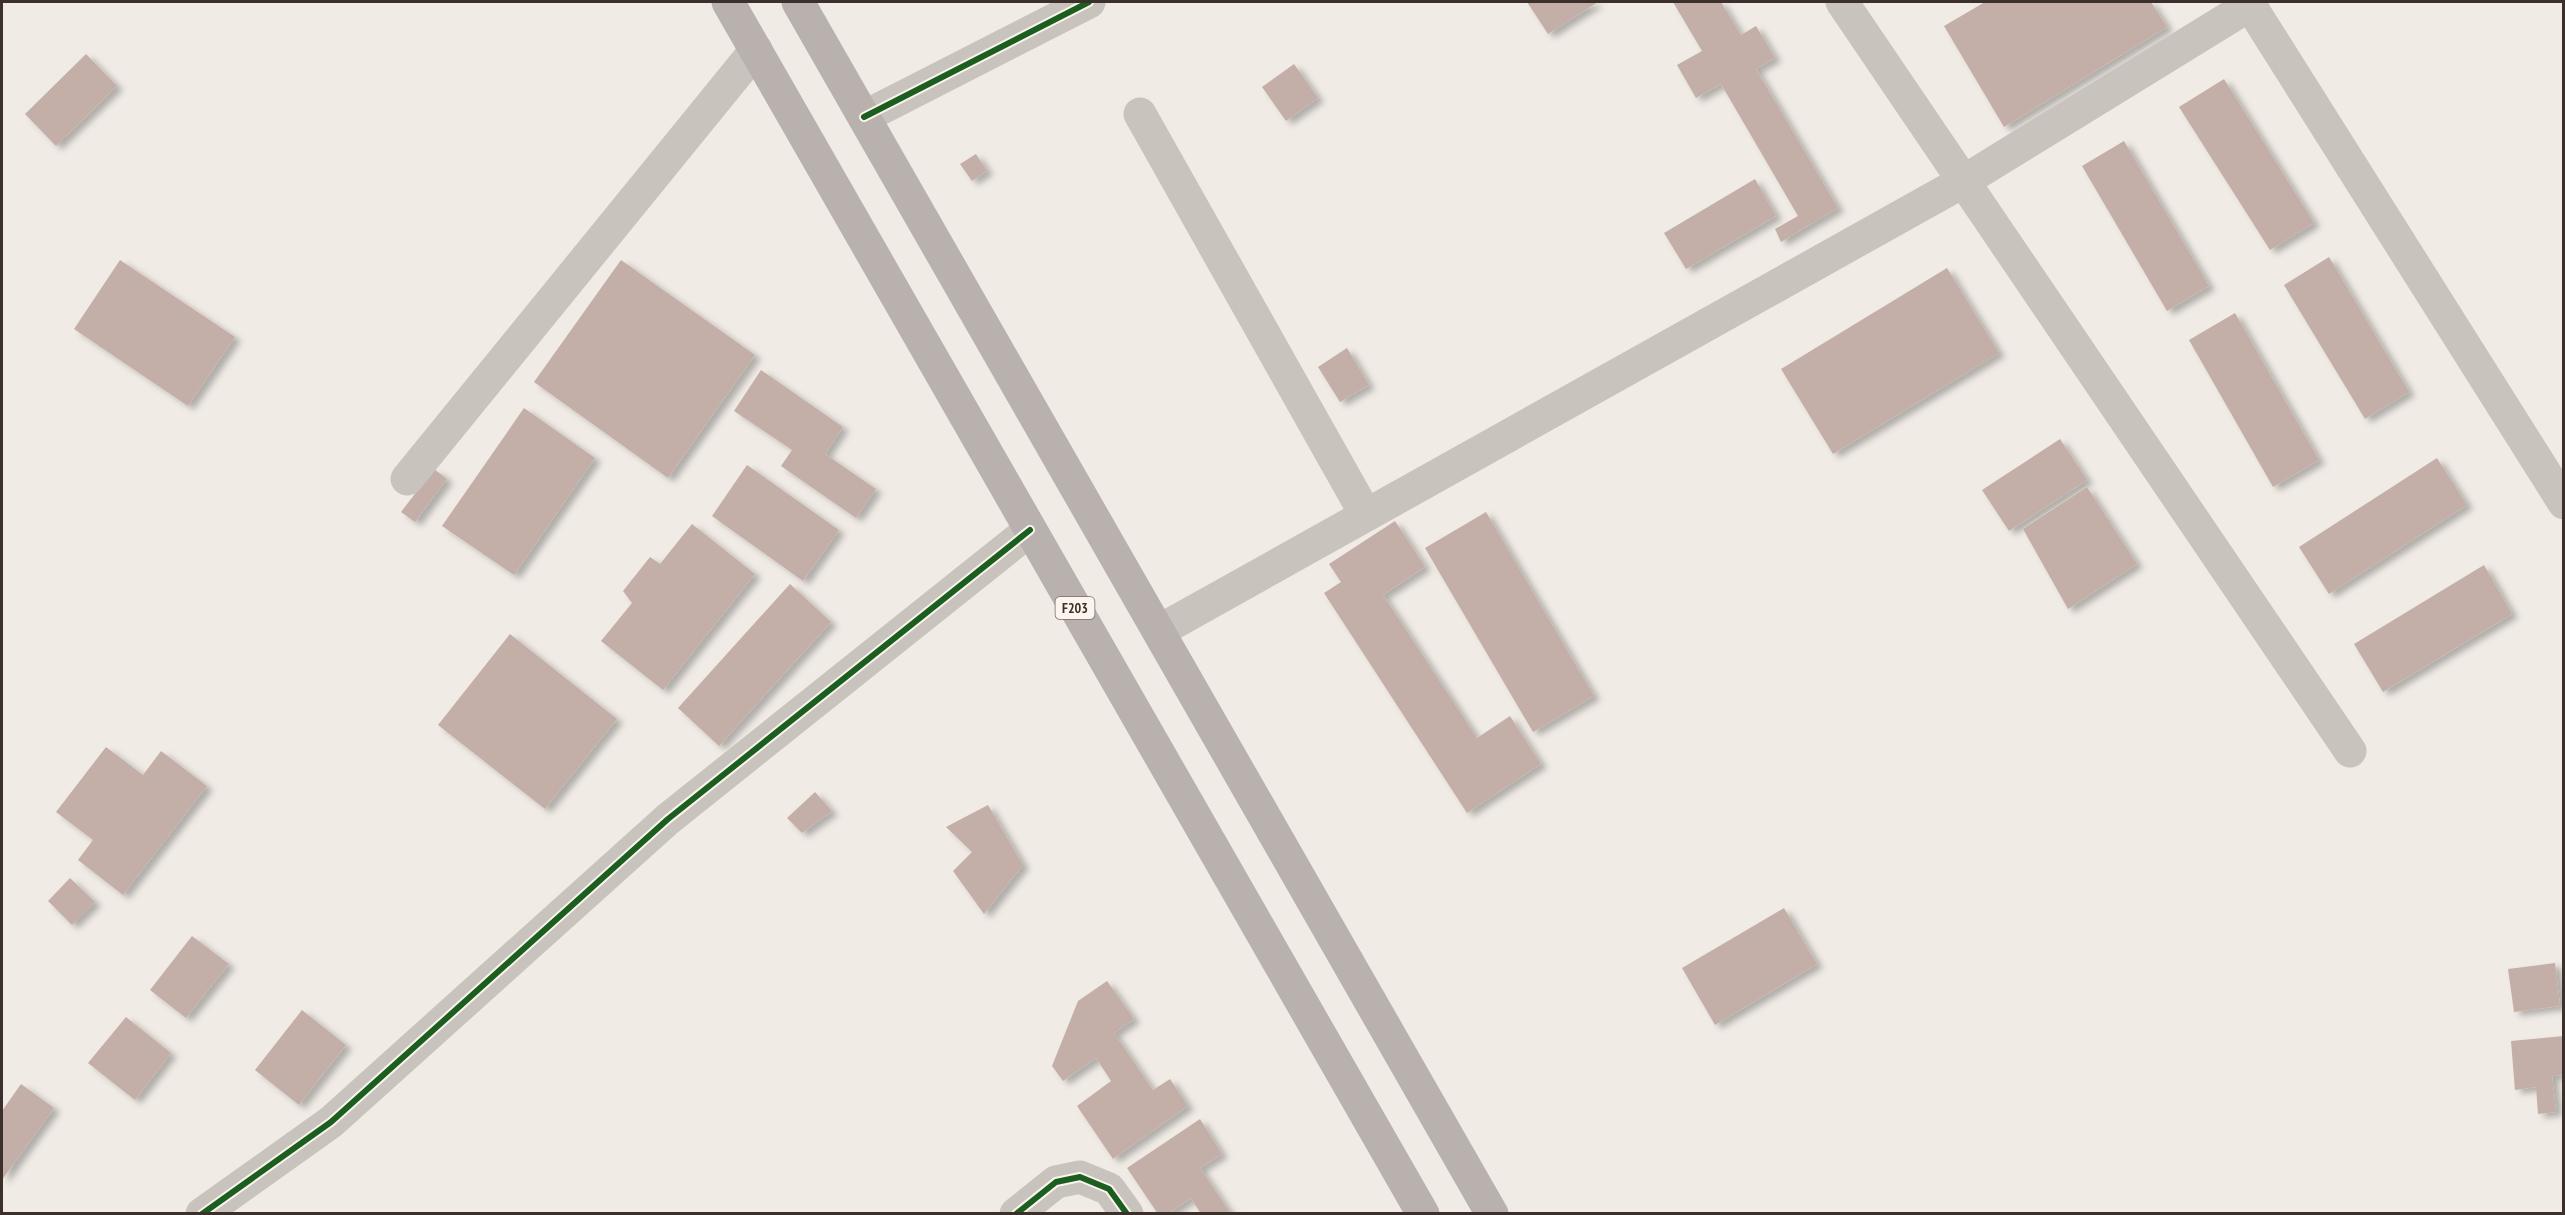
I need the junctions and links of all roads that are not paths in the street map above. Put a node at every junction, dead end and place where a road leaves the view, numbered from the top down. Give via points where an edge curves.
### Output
1 (729, 2) edge
2 (798, 2) edge
3 (1089, 2) edge
4 (1842, 2) edge
5 (2249, 3) edge
6 (756, 50) junction
7 (1140, 114) dead end
8 (864, 117) junction
9 (1964, 181) junction
10 (408, 479) dead end
11 (2564, 503) edge
12 (1366, 515) junction
13 (1030, 530) junction
14 (1159, 631) junction
15 (2350, 751) dead end
16 (1417, 1212) edge
17 (202, 1214) edge
18 (1016, 1214) edge
19 (1127, 1214) edge
20 (1492, 1214) edge

1 - 6 main road, F203
2 - 8 main road
3 - 8 street
4 - 9 street
5 - 9 street
5 - 11 street
6 - 10 street
6 - 13 main road, F203
7 - 12 street
8 - 14 main road
9 - 12 street
9 - 15 street
12 - 14 street
13 - 16 main road, F203
13 - 17 street via 668,819 331,1122
14 - 20 main road
18 - 19 street via 1056,1182 1080,1177 1110,1189

